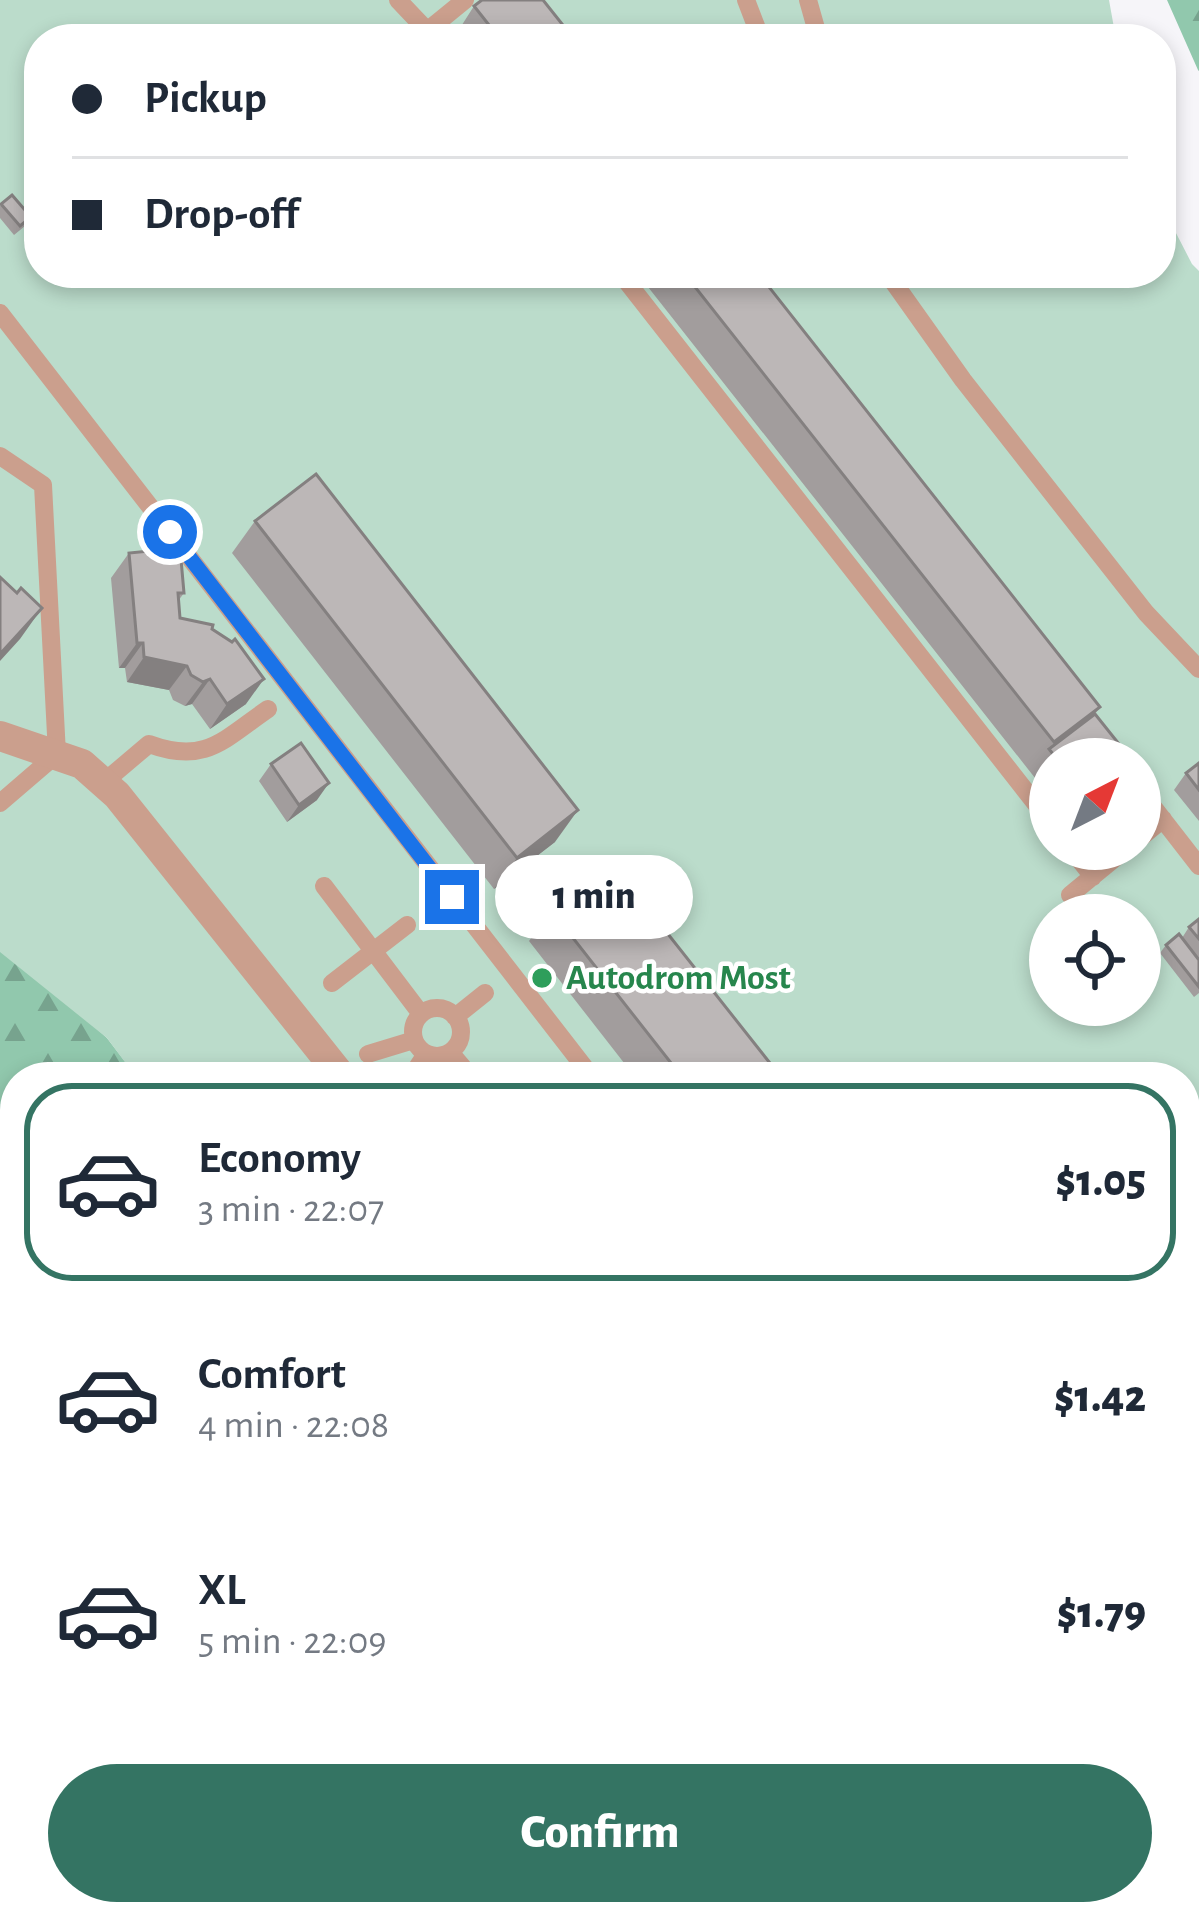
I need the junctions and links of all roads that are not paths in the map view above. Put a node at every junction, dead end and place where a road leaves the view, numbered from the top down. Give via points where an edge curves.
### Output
1 (398, 0) edge
2 (465, 0) edge
3 (421, 24) edge
4 (442, 24) edge
5 (632, 288) edge
6 (899, 288) edge
7 (0, 313) edge
8 (0, 456) edge
9 (1199, 669) edge
10 (268, 709) dead end
11 (0, 736) edge
12 (57, 754) junction
13 (104, 782) junction
14 (1029, 795) edge
15 (0, 802) edge
16 (1161, 816) edge
17 (1163, 819) joint
18 (1199, 866) edge
19 (1088, 870) edge
20 (1101, 870) edge
21 (1093, 877) junction
22 (324, 886) dead end
23 (1071, 894) edge
24 (407, 925) dead end
25 (372, 952) junction
26 (332, 983) dead end
27 (485, 993) dead end
28 (421, 1014) junction
29 (455, 1017) junction
30 (420, 1047) junction
31 (450, 1052) junction
32 (368, 1054) dead end
33 (330, 1062) edge
34 (416, 1062) edge
35 (458, 1062) edge
36 (580, 1062) edge

1 - 3 lane
2 - 4 lane
5 - 14 lane
6 - 9 lane via 1146,613
7 - 36 lane
8 - 12 lane via 43,485
10 - 13 lane via 195,753 149,744
11 - 12 street
12 - 13 street
12 - 15 lane
13 - 33 street
16 - 17 lane
17 - 18 lane
19 - 21 lane
20 - 21 lane
21 - 23 lane
22 - 25 lane
24 - 25 lane
25 - 26 lane
25 - 28 lane
27 - 29 lane
28 - 29 lane via 439,1008
28 - 30 lane via 414,1024
29 - 31 lane via 461,1036
30 - 31 lane
30 - 32 lane
30 - 34 lane
31 - 35 lane

